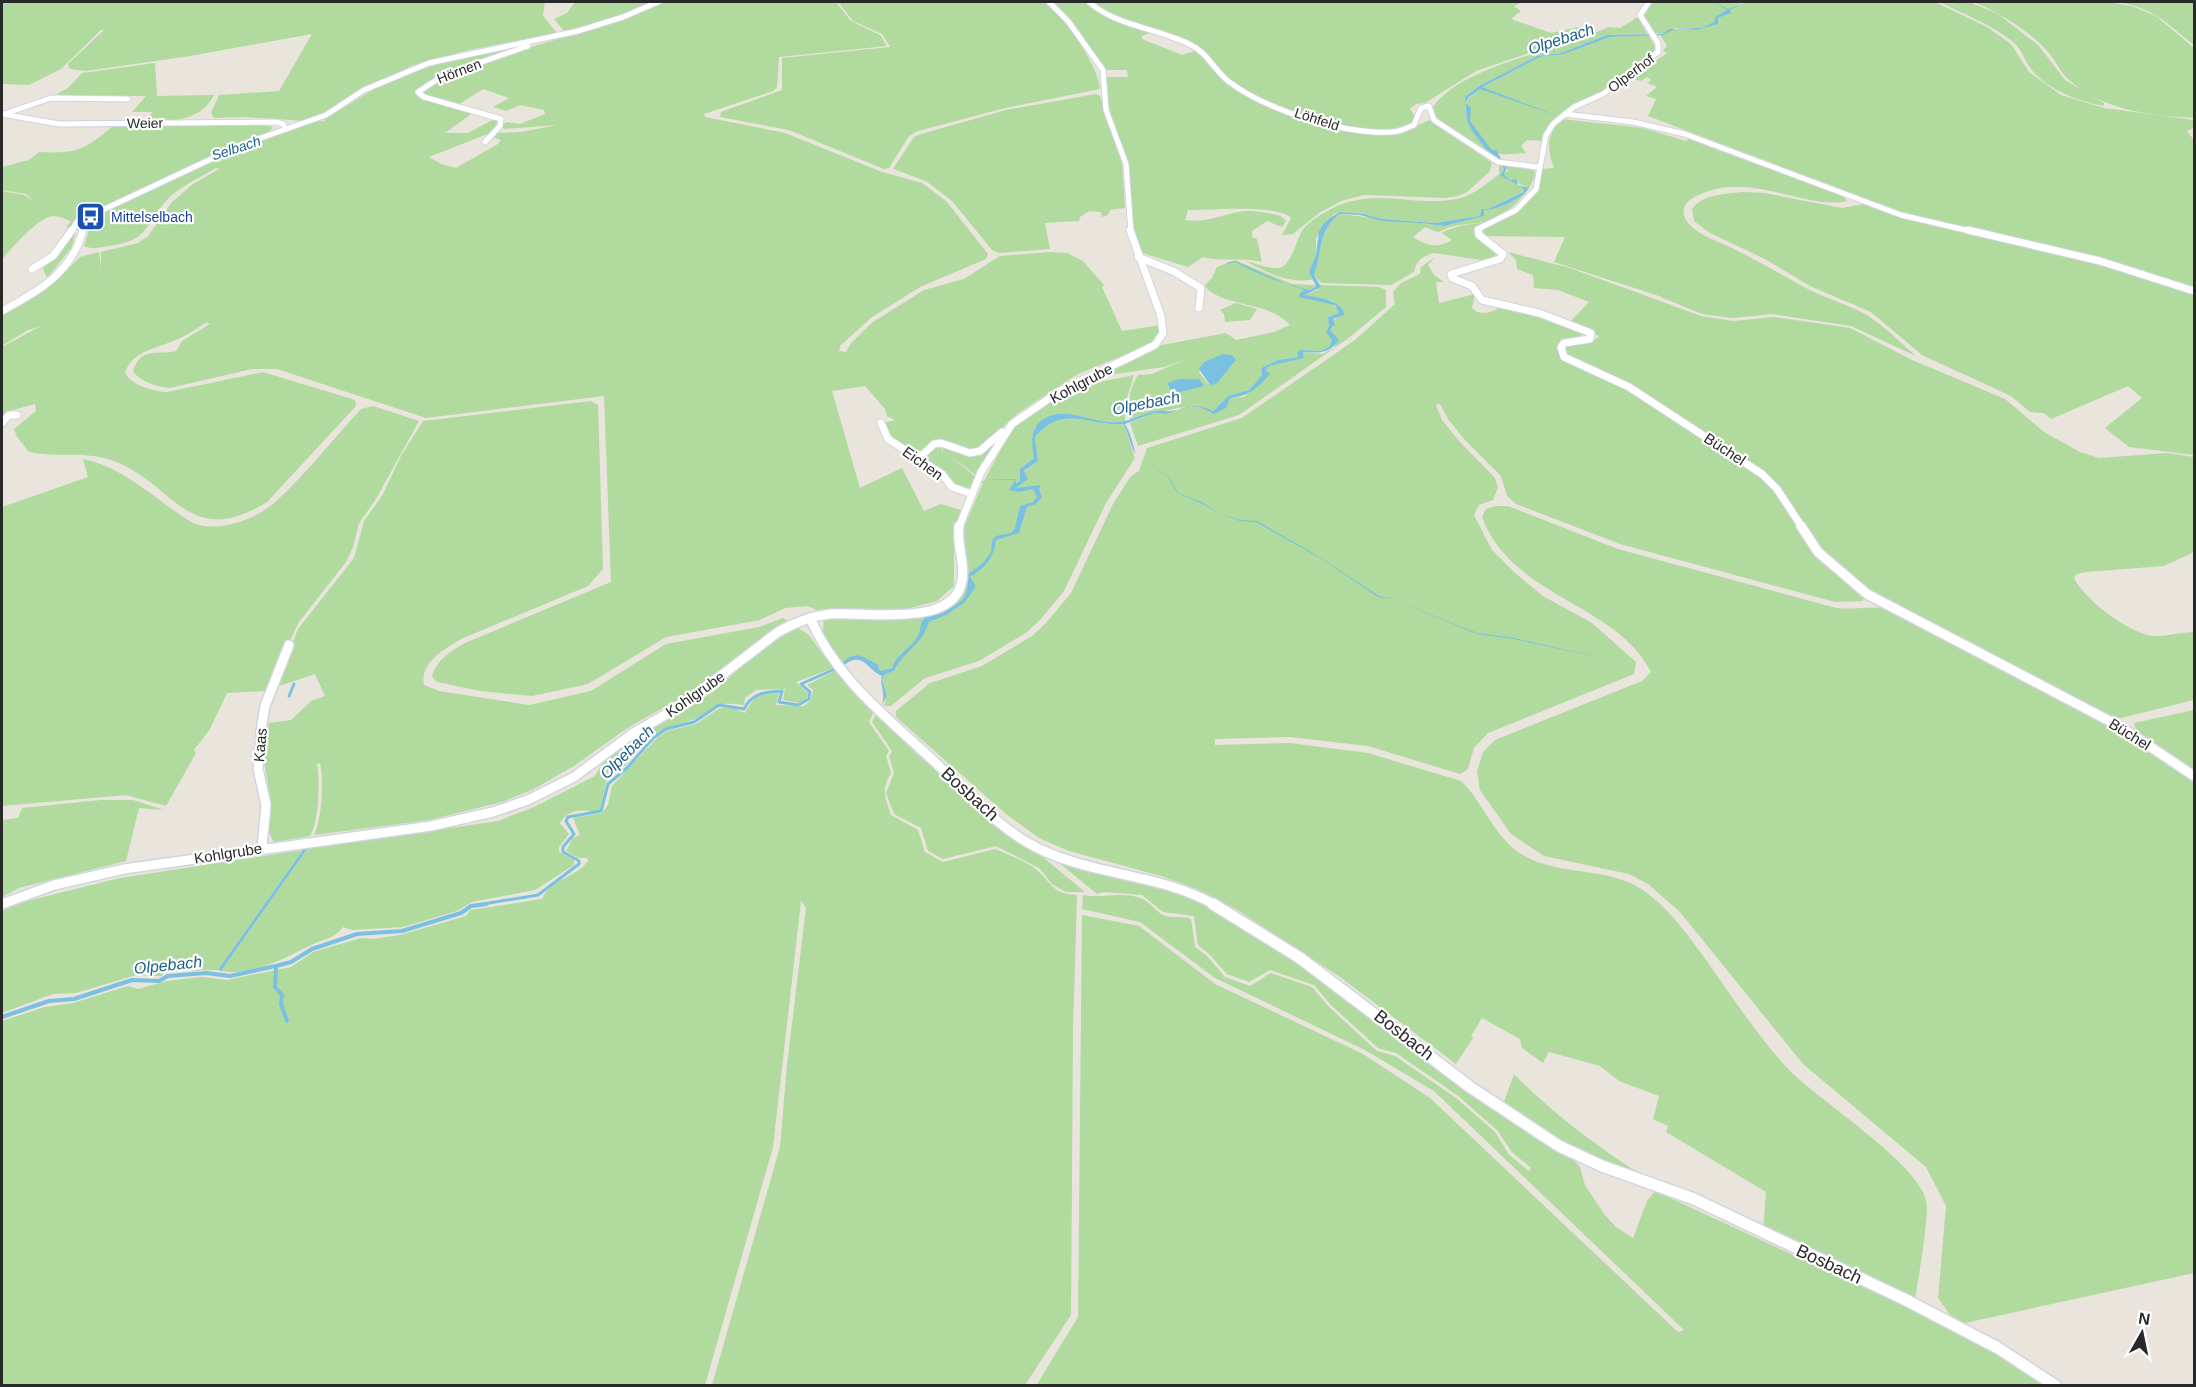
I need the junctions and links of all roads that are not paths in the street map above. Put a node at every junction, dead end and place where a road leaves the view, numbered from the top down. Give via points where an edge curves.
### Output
1 (658, 2) edge
2 (1049, 2) edge
3 (1089, 2) edge
4 (1649, 2) edge
5 (546, 38) junction
6 (128, 99) dead end
7 (3, 114) edge
8 (1565, 114) junction
9 (286, 129) junction
10 (485, 142) dead end
11 (1538, 167) junction
12 (90, 217) junction
13 (1138, 257) junction
14 (32, 269) dead end
15 (2194, 291) edge
16 (1199, 308) dead end
17 (2, 311) edge
18 (17, 415) dead end
19 (2, 423) edge
20 (881, 423) dead end
21 (1011, 425) junction
22 (920, 457) junction
23 (972, 494) junction
24 (810, 618) junction
25 (289, 645) dead end
26 (2194, 777) edge
27 (262, 848) junction
28 (2, 904) edge
29 (2056, 1386) edge

1 - 5 street via 609,22
2 - 13 street, Kohlgrube via 1072,26 1103,70 1106,110 1126,164 1129,224
3 - 11 street, Löhfeld via 1115,20 1142,26 1199,49 1231,84 1314,121 1352,129 1403,132 1415,126 1422,108 1429,106 1434,120 1502,162
4 - 8 street, Olperhof via 1640,15 1659,46 1655,55 1603,94
5 - 9 street via 429,63 364,90 326,115
5 - 10 street, Hörnen via 444,75 418,92 501,119 500,126
6 - 7 street via 51,98
7 - 9 street, Weier via 59,124 276,122
8 - 11 street via 1548,130
8 - 15 street via 1633,122 1685,134 1901,215 2100,261
9 - 12 street via 206,161
11 - 26 street, Büchel via 1536,189 1527,200 1516,210 1478,229 1479,235 1501,249 1500,259 1451,274 1452,278 1472,286 1482,300 1539,313 1591,333 1590,339 1564,343 1560,347 1564,357 1629,387 1762,474 1777,489 1818,552 1867,594 2121,727
12 - 14 street via 77,222 69,239 41,266
12 - 17 street via 76,252 59,274
13 - 16 street via 1201,288
13 - 21 street, Kohlgrube via 1164,325 1160,340 1070,386
18 - 19 street via 9,415
20 - 22 street, Eichen via 888,439
21 - 22 street via 980,451 970,453 941,442
21 - 23 street, Kohlgrube
22 - 23 street, Eichen via 952,487
23 - 24 street, Kohlgrube via 957,533 962,586 950,602 940,608 908,614 845,613
24 - 27 street, Kohlgrube via 778,632 684,704 632,734 574,777 528,800 450,822
24 - 29 street, Bosbach via 839,667 913,742 1031,844 1068,860 1160,882 1207,900 1335,983 1560,1148 1679,1193 1930,1311 2009,1354
25 - 27 street, Kaas via 262,724 258,769 266,805
27 - 28 street, Kohlgrube via 124,868 54,885

